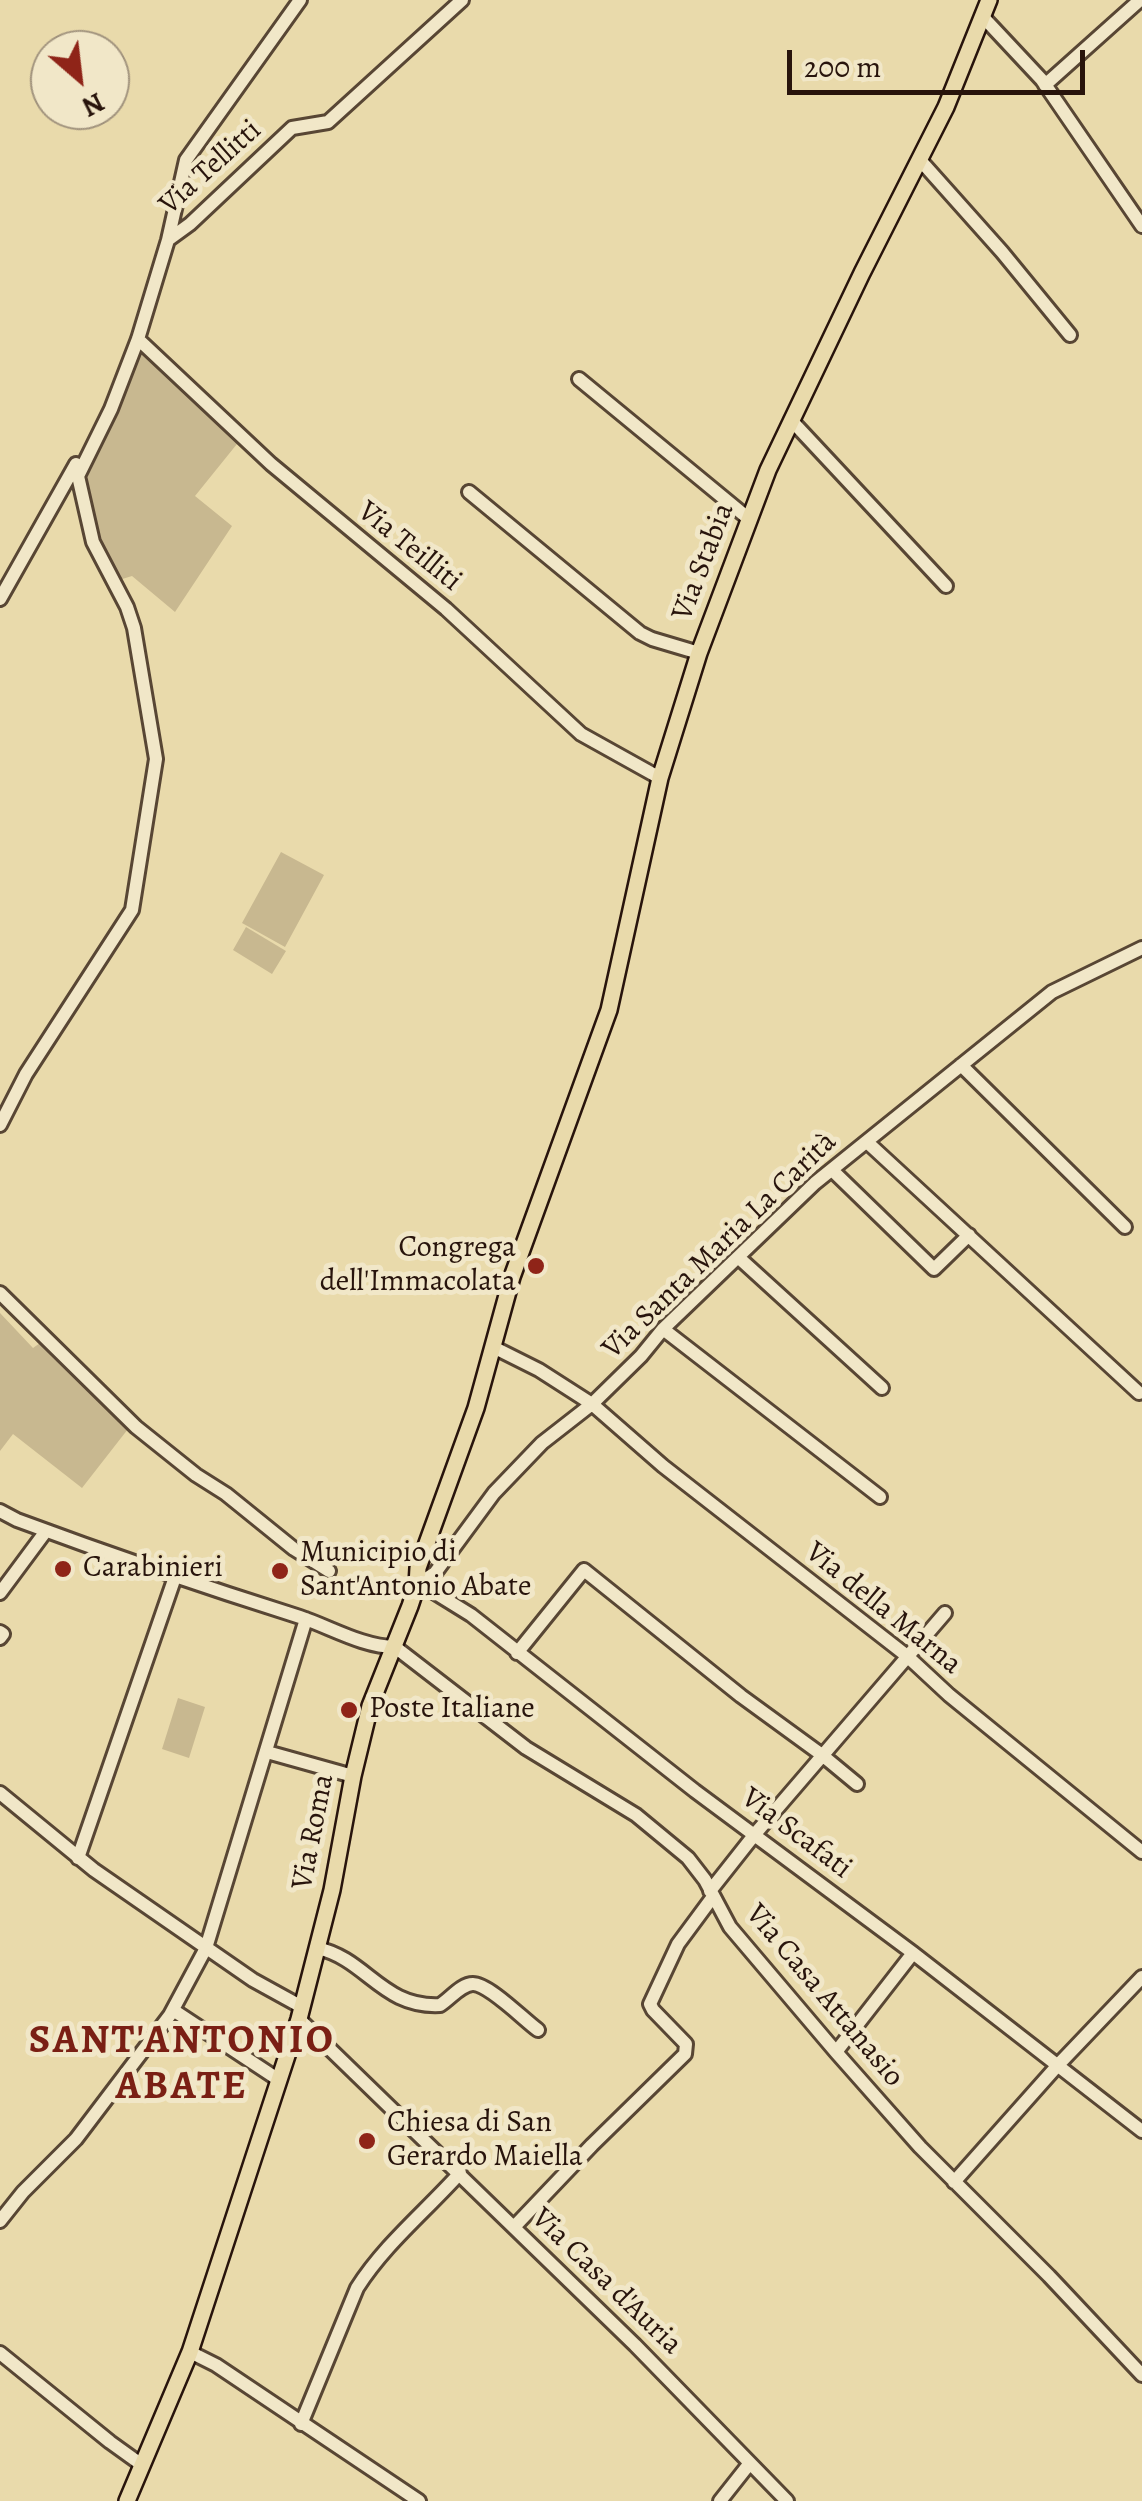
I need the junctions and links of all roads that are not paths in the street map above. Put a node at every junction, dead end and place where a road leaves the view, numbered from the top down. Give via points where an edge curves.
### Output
1 (300, 0) edge
2 (462, 0) edge
3 (990, 0) edge
4 (1140, 0) edge
5 (984, 18) junction
6 (1046, 85) junction
7 (920, 160) junction
8 (1142, 226) edge
9 (168, 240) junction
10 (1070, 334) dead end
11 (138, 340) junction
12 (578, 379) dead end
13 (790, 420) junction
14 (91, 447) junction
15 (469, 492) dead end
16 (749, 519) junction
17 (946, 586) dead end
18 (0, 599) edge
19 (699, 653) junction
20 (660, 778) junction
21 (1142, 948) edge
22 (961, 1065) junction
23 (0, 1125) edge
24 (866, 1142) junction
25 (832, 1170) junction
26 (550, 1172) joint
27 (1125, 1227) dead end
28 (969, 1235) junction
29 (738, 1257) junction
30 (0, 1293) edge
31 (663, 1329) junction
32 (493, 1347) junction
33 (882, 1388) dead end
34 (1139, 1393) dead end
35 (592, 1404) junction
36 (880, 1497) dead end
37 (0, 1511) edge
38 (46, 1531) junction
39 (330, 1570) dead end
40 (175, 1577) junction
41 (417, 1585) junction
42 (0, 1593) edge
43 (945, 1612) dead end
44 (306, 1620) junction
45 (394, 1647) junction
46 (517, 1652) junction
47 (906, 1656) junction
48 (267, 1752) junction
49 (822, 1755) junction
50 (354, 1776) junction
51 (857, 1784) dead end
52 (0, 1793) edge
53 (755, 1834) junction
54 (1142, 1852) edge
55 (78, 1858) junction
56 (712, 1894) junction
57 (206, 1948) junction
58 (317, 1948) junction
59 (913, 1953) junction
60 (1142, 1977) edge
61 (173, 2010) junction
62 (301, 2013) junction
63 (538, 2030) dead end
64 (836, 2052) junction
65 (1058, 2065) junction
66 (279, 2080) junction
67 (1142, 2130) edge
68 (460, 2174) junction
69 (954, 2182) junction
70 (0, 2222) edge
71 (514, 2228) junction
72 (190, 2352) junction
73 (0, 2354) edge
74 (1142, 2376) edge
75 (301, 2424) junction
76 (750, 2463) junction
77 (142, 2465) junction
78 (126, 2501) edge
79 (419, 2501) edge
80 (720, 2501) edge
81 (787, 2501) edge

1 - 9 street via 186,160
2 - 9 street, Via Tellitti via 328,122 292,128
3 - 5 main road, Via Stabia
4 - 6 street
5 - 6 street
5 - 7 main road, Via Stabia
6 - 8 street
7 - 10 street
7 - 13 main road, Via Stabia
9 - 11 street, Via Tellitti
11 - 14 street, Via Tellitti
11 - 20 street, Via Teilliti via 581,734
12 - 16 street
13 - 16 main road, Via Stabia
13 - 17 street
14 - 18 street
14 - 23 street via 78,476 80,490 93,542 134,628 156,759 132,910
15 - 19 street via 640,633
16 - 19 main road, Via Stabia
19 - 20 main road, Via Stabia
20 - 26 main road, Via Stabia via 610,1010
21 - 22 street, Via Santa Maria La Carità via 1052,992
22 - 24 street, Via Santa Maria La Carità
22 - 27 street
24 - 25 street, Via Santa Maria La Carità
24 - 28 street
25 - 28 street via 934,1269
25 - 29 street, Via Santa Maria La Carità
26 - 32 main road, Via Roma
28 - 34 street
29 - 31 street, Via Santa Maria La Carità
29 - 33 street
30 - 39 street via 136,1427
31 - 35 street, Via Santa Maria La Carità
31 - 36 street
32 - 35 street, Via della Marna
32 - 41 main road, Via Roma
35 - 41 street, Via Santa Maria La Carità via 542,1443
35 - 47 street, Via della Marna
37 - 38 street
38 - 40 street
38 - 42 street
40 - 44 street
40 - 55 street
41 - 45 main road, Via Roma
41 - 46 street, Via Scafati via 471,1615
43 - 47 street
44 - 45 street
44 - 48 street
45 - 50 main road, Via Roma via 370,1706
45 - 56 street, Via Casa Attanasio via 526,1748 647,1823 690,1860
46 - 49 street via 584,1570
46 - 53 street, Via Scafati
47 - 49 street
47 - 54 street, Via della Marna
48 - 50 street
48 - 57 street
49 - 51 street
49 - 53 street
50 - 58 main road, Via Roma
52 - 55 street, Via Casa d'Auria
53 - 56 street
53 - 59 street, Via Scafati
55 - 57 street, Via Casa d'Auria
56 - 64 street, Via Casa Attanasio via 730,1928
56 - 71 street via 678,1944 650,2004 686,2044 685,2054
57 - 61 street
57 - 62 street, Via Casa d'Auria
58 - 62 main road, Via Roma
58 - 63 street via 336,1952 410,2003 440,2005 461,1988 478,1985
59 - 64 street
59 - 65 street, Via Scafati
60 - 65 street
61 - 66 street
61 - 70 street via 76,2140
62 - 66 main road, Via Roma
62 - 68 street, Via Casa d'Auria
64 - 69 street, Via Casa Attanasio
65 - 67 street, Via Scafati
65 - 69 street
66 - 72 main road, Via Roma
68 - 71 street, Via Casa d'Auria
68 - 75 street via 367,2272
69 - 74 street, Via Casa Attanasio
71 - 76 street, Via Casa d'Auria
72 - 75 street
72 - 77 main road, Via Roma
73 - 77 street
75 - 79 street
76 - 80 street
76 - 81 street, Via Casa d'Auria
77 - 78 main road, Via Roma

